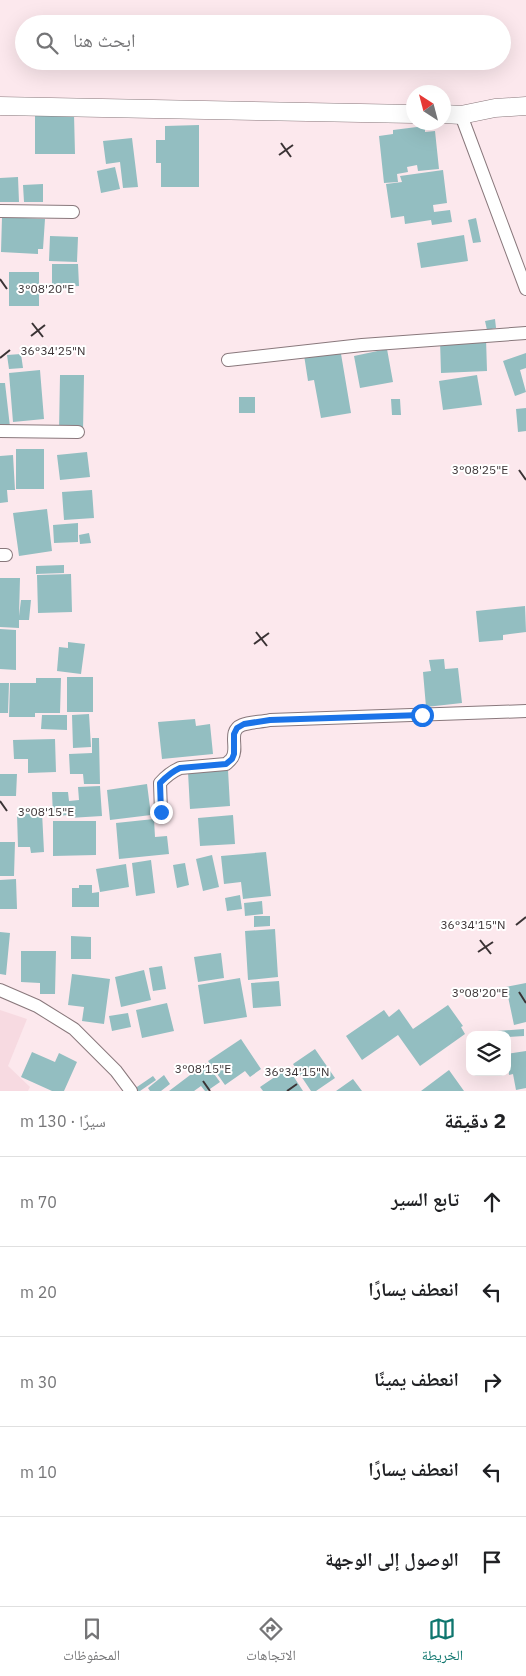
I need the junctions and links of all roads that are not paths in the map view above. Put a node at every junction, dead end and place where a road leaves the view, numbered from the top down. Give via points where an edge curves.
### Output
1 (0, 106) edge
2 (526, 106) edge
3 (406, 114) edge
4 (451, 114) edge
5 (461, 115) junction
6 (0, 211) edge
7 (73, 212) dead end
8 (526, 289) edge
9 (526, 332) edge
10 (228, 360) dead end
11 (0, 431) edge
12 (78, 432) dead end
13 (526, 712) edge
14 (161, 812) dead end
15 (0, 990) edge
16 (131, 1091) edge

1 - 3 main road
2 - 5 main road
4 - 5 main road
5 - 8 street
6 - 7 street
9 - 10 street via 362,344
11 - 12 street
13 - 14 street via 270,720 244,724 234,734 234,754 226,764 180,768 160,783
15 - 16 street via 36,1006 74,1029

